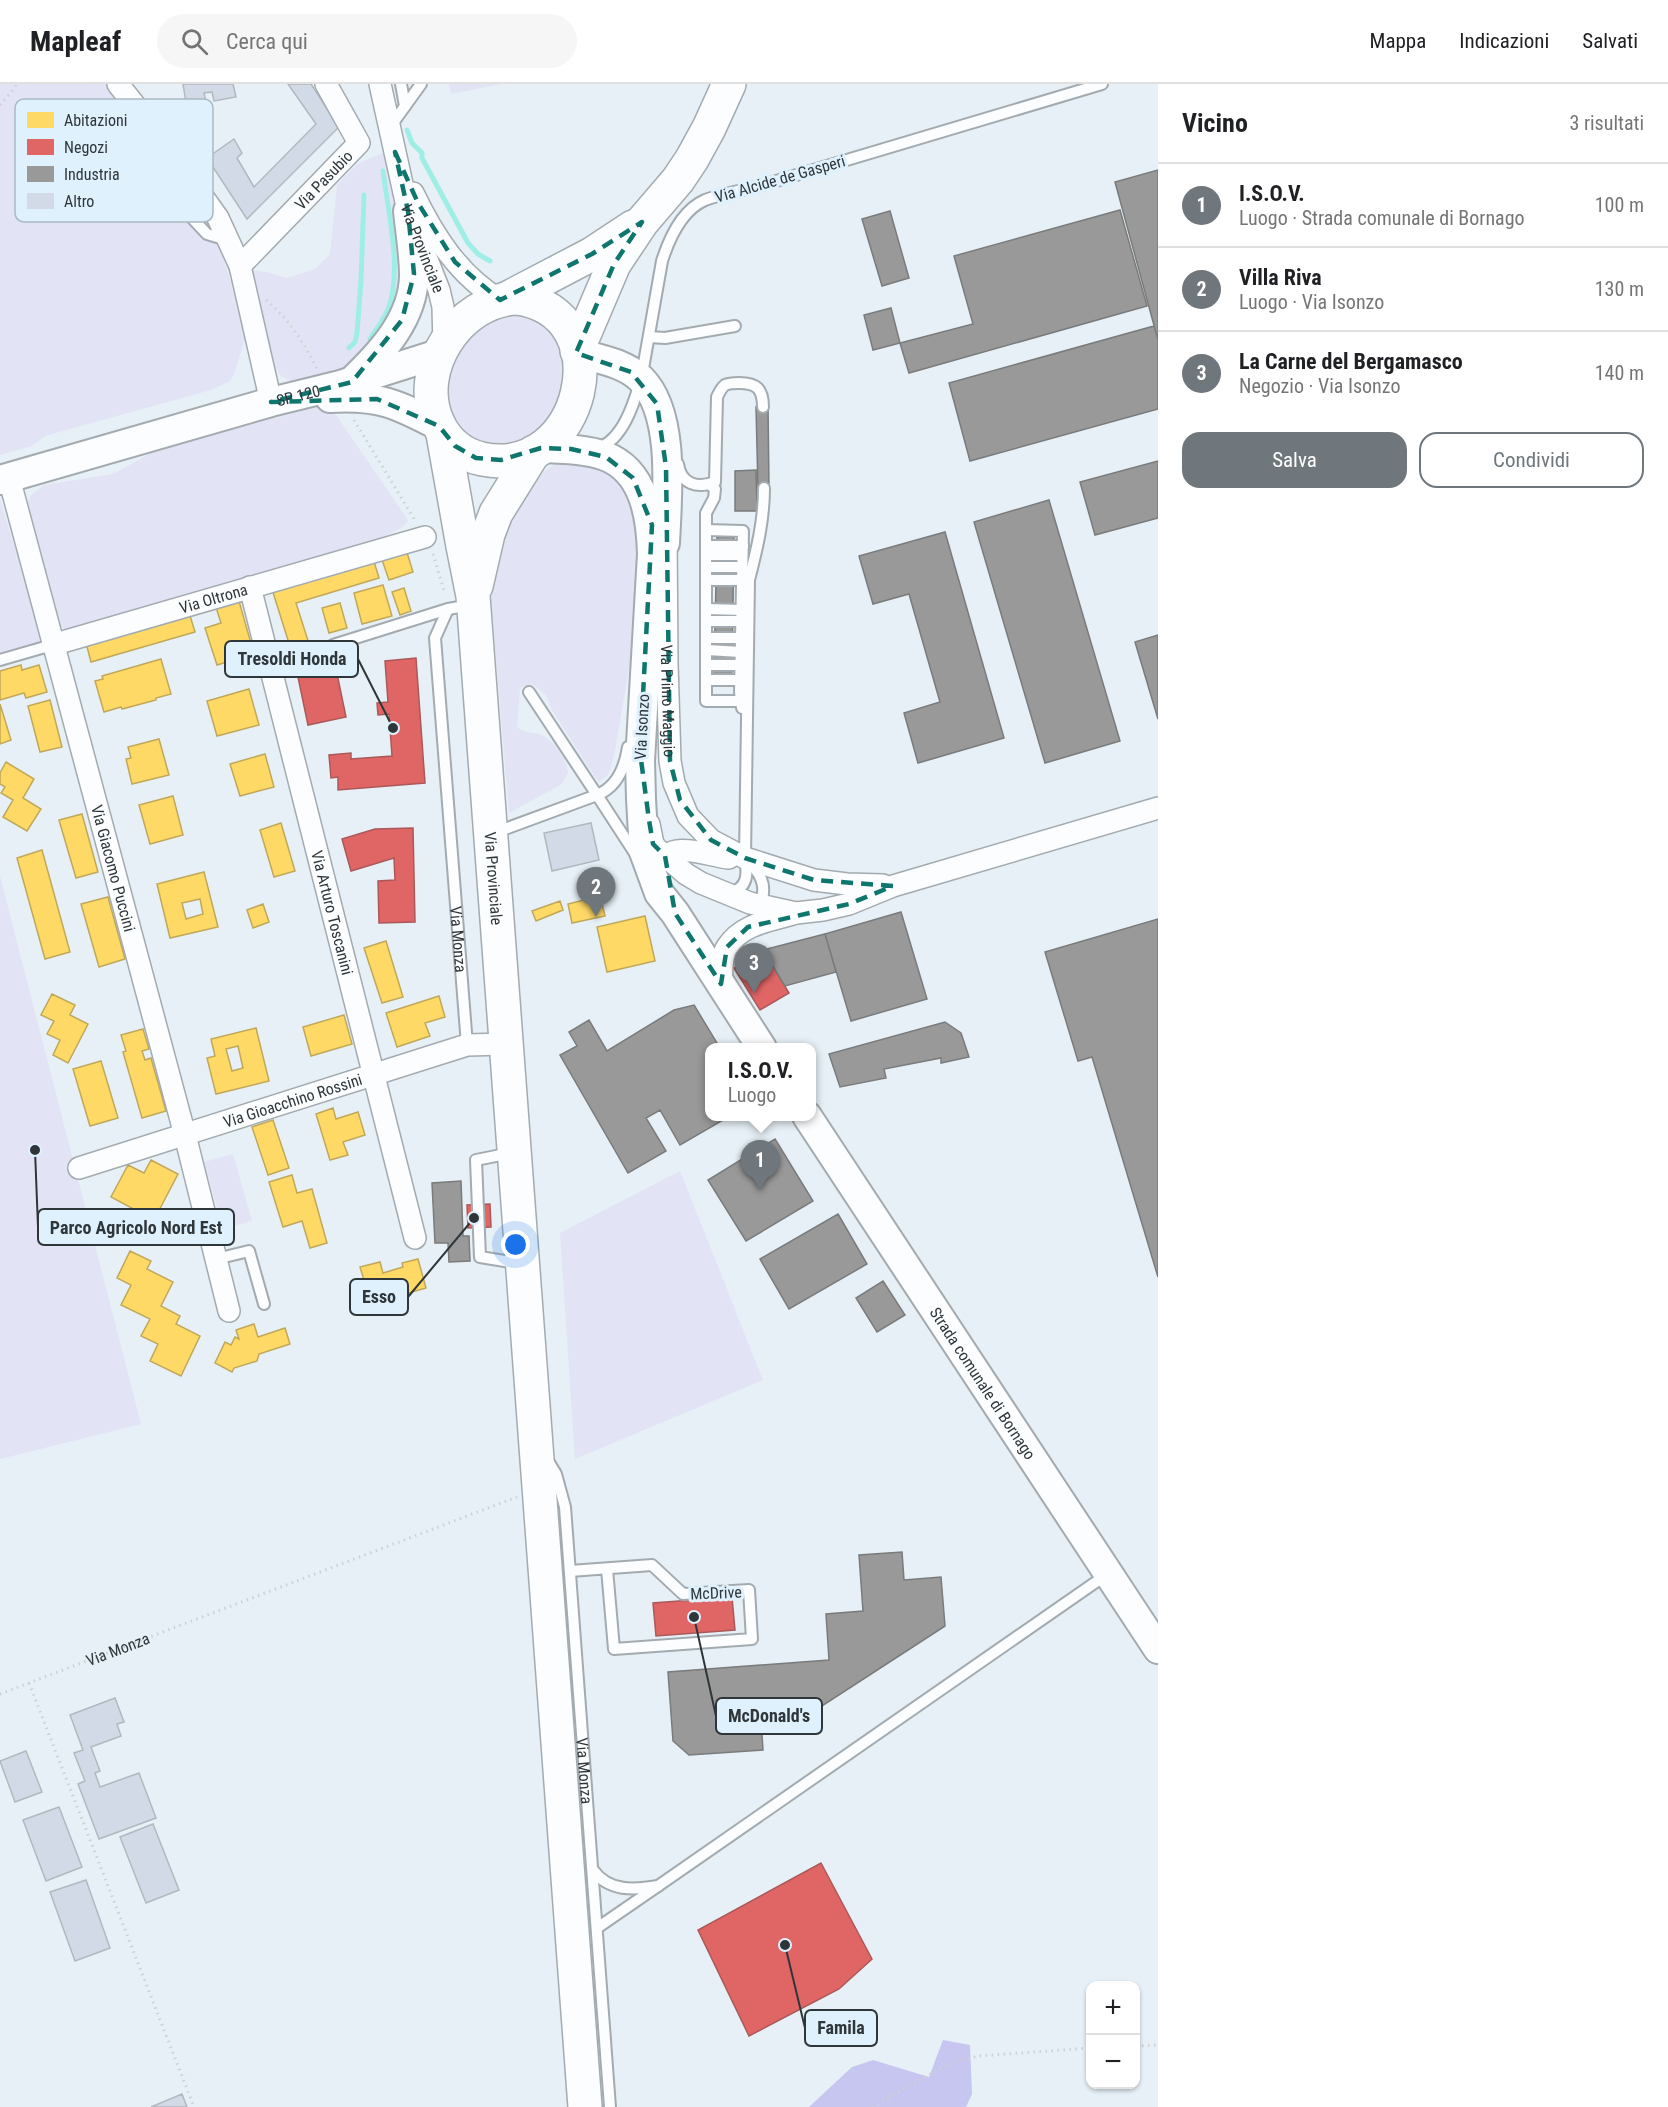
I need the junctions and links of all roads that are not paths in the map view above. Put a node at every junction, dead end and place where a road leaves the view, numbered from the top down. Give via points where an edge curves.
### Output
1 (118, 84) edge
2 (326, 84) edge
3 (380, 84) edge
4 (401, 84) edge
5 (421, 84) edge
6 (729, 84) edge
7 (1102, 84) edge
8 (130, 99) edge
9 (405, 106) junction
10 (390, 127) junction
11 (395, 152) junction
12 (213, 211) edge
13 (408, 211) junction
14 (196, 222) edge
15 (642, 222) junction
16 (228, 240) junction
17 (242, 276) junction
18 (504, 299) junction
19 (735, 326) dead end
20 (649, 337) junction
21 (441, 350) junction
22 (578, 352) junction
23 (641, 380) junction
24 (336, 390) junction
25 (657, 404) junction
26 (259, 406) junction
27 (763, 407) dead end
28 (441, 430) junction
29 (537, 450) junction
30 (586, 451) junction
31 (4, 479) edge
32 (709, 484) junction
33 (764, 488) dead end
34 (666, 511) junction
35 (706, 530) junction
36 (425, 537) road end
37 (706, 550) junction
38 (742, 550) junction
39 (706, 567) junction
40 (742, 567) junction
41 (706, 580) junction
42 (742, 580) junction
43 (250, 586) junction
44 (465, 604) junction
45 (707, 609) junction
46 (649, 610) junction
47 (741, 615) junction
48 (707, 621) junction
49 (707, 638) junction
50 (741, 638) junction
51 (52, 645) junction
52 (333, 645) dead end
53 (707, 650) junction
54 (741, 651) junction
55 (0, 660) edge
56 (707, 664) junction
57 (741, 665) junction
58 (707, 680) junction
59 (741, 680) junction
60 (529, 692) dead end
61 (745, 701) junction
62 (631, 724) dead end
63 (635, 744) junction
64 (597, 795) junction
65 (1158, 808) edge
66 (490, 834) junction
67 (745, 858) junction
68 (663, 885) junction
69 (892, 886) junction
70 (726, 894) junction
71 (761, 905) junction
72 (796, 913) junction
73 (747, 927) junction
74 (721, 984) junction
75 (759, 1043) edge
76 (506, 1044) junction
77 (467, 1045) junction
78 (373, 1074) junction
79 (810, 1121) edge
80 (185, 1136) junction
81 (514, 1152) joint
82 (79, 1168) dead end
83 (415, 1238) dead end
84 (216, 1259) junction
85 (264, 1304) dead end
86 (229, 1311) dead end
87 (535, 1439) junction
88 (607, 1569) junction
89 (570, 1571) junction
90 (1108, 1574) junction
91 (1158, 1649) edge
92 (593, 1870) junction
93 (658, 1886) junction
94 (597, 1928) junction
95 (585, 2107) edge
96 (610, 2107) edge

1 - 8 street
2 - 17 street, Via Pasubio via 359,143
3 - 10 street, Via Provinciale
4 - 9 lane
5 - 9 lane
6 - 15 main road via 692,159
7 - 20 lane, Via Alcide de Gasperi via 702,201 686,215 666,248
9 - 10 lane
10 - 11 street, Via Provinciale
11 - 13 street, Via Provinciale
11 - 18 street, Via Provinciale via 418,203 455,262 481,288
12 - 16 street
13 - 21 street, Via Provinciale via 439,290
13 - 24 street via 414,274 410,300 394,333 378,354
14 - 16 lane via 207,234
15 - 18 main road via 592,254
15 - 22 main road via 614,264
16 - 17 street
17 - 26 street
18 - 21 main road via 477,311 459,326
18 - 22 main road via 533,301 555,313 571,333
19 - 20 lane via 665,338
20 - 23 lane, Via Alcide de Gasperi
21 - 24 street
21 - 28 main road via 430,384 433,411
22 - 23 street via 612,363
22 - 29 main road via 581,377 575,405 563,427
23 - 25 street
23 - 30 lane, Via Alcide de Gasperi via 626,419 612,440
24 - 26 street
24 - 28 street via 396,405
25 - 32 lane via 676,438 680,474 685,481
25 - 34 street via 664,434
26 - 31 street
27 - 32 lane via 757,386 733,383 722,388 717,398 715,482
28 - 29 main road via 461,451 485,460 518,458
28 - 44 main road, Via Provinciale via 462,546
29 - 30 street, Via Isonzo
29 - 44 main road, Via Provinciale via 496,513
30 - 46 street, Via Isonzo via 619,465 641,491 652,525
31 - 51 street, Via Giacomo Puccini
32 - 35 lane via 715,489 706,513
33 - 61 lane via 760,537 749,580
34 - 67 street, Via Primo Maggio via 670,761 674,783 688,816 699,829
34 - 68 street via 656,737
35 - 37 lane
35 - 38 lane via 743,531
36 - 43 street, Via Oltrona
37 - 38 lane
37 - 39 lane
38 - 40 lane
39 - 40 lane
39 - 41 lane
40 - 42 lane
41 - 42 lane
41 - 45 lane
42 - 47 lane
43 - 51 street, Via Oltrona
43 - 78 street, Via Arturo Toscanini
44 - 52 lane
44 - 66 main road, Via Provinciale
44 - 77 lane, Via Monza via 435,638
45 - 47 lane
45 - 48 lane
46 - 62 lane
46 - 63 street, Via Isonzo
47 - 48 lane
47 - 50 lane
48 - 49 lane
49 - 50 lane
49 - 53 lane
50 - 54 lane
51 - 55 lane, Via Oltrona
51 - 80 street, Via Giacomo Puccini
53 - 54 lane
53 - 56 lane
54 - 57 lane
56 - 57 lane
56 - 58 lane
57 - 59 lane
58 - 59 lane
58 - 61 lane via 706,701
59 - 61 lane
60 - 64 lane
61 - 67 lane
63 - 64 lane via 617,780
63 - 68 street, Via Isonzo via 644,852
64 - 66 lane
64 - 68 lane
65 - 69 street, Via Primo Maggio
66 - 76 main road, Via Provinciale
67 - 68 street, Via Primo Maggio via 677,851
67 - 69 street, Via Primo Maggio via 814,880
67 - 70 lane via 746,880 737,891
67 - 71 lane via 759,872 765,888
68 - 70 street, Via Primo Maggio via 693,879
68 - 74 street, Via Isonzo
69 - 72 street, Via Primo Maggio via 849,904
70 - 71 street, Via Primo Maggio
71 - 72 street, Via Primo Maggio
71 - 73 lane
72 - 73 street, Via Primo Maggio
73 - 74 street via 727,947
74 - 75 street, Via Isonzo
76 - 77 street, Via Gioacchino Rossini
76 - 81 main road, Via Provinciale
77 - 78 street, Via Gioacchino Rossini
78 - 80 street, Via Gioacchino Rossini
78 - 83 street, Via Arturo Toscanini
79 - 90 street, Strada comunale di Bornago
80 - 82 street, Via Gioacchino Rossini
80 - 84 street, Via Giacomo Puccini
81 - 87 main road, Via Monza
84 - 85 lane via 249,1251
84 - 86 street, Via Giacomo Puccini
87 - 89 lane, Via Monza via 561,1488
87 - 95 main road, Via Monza
88 - 88 lane, McDrive via 652,1565 683,1594 748,1590 752,1639 614,1649
88 - 89 lane
89 - 92 lane, Via Monza
90 - 91 street, Strada comunale di Bornago
90 - 93 lane
92 - 93 lane via 620,1888
92 - 94 lane, Via Monza
93 - 94 lane
94 - 96 lane, Via Monza

